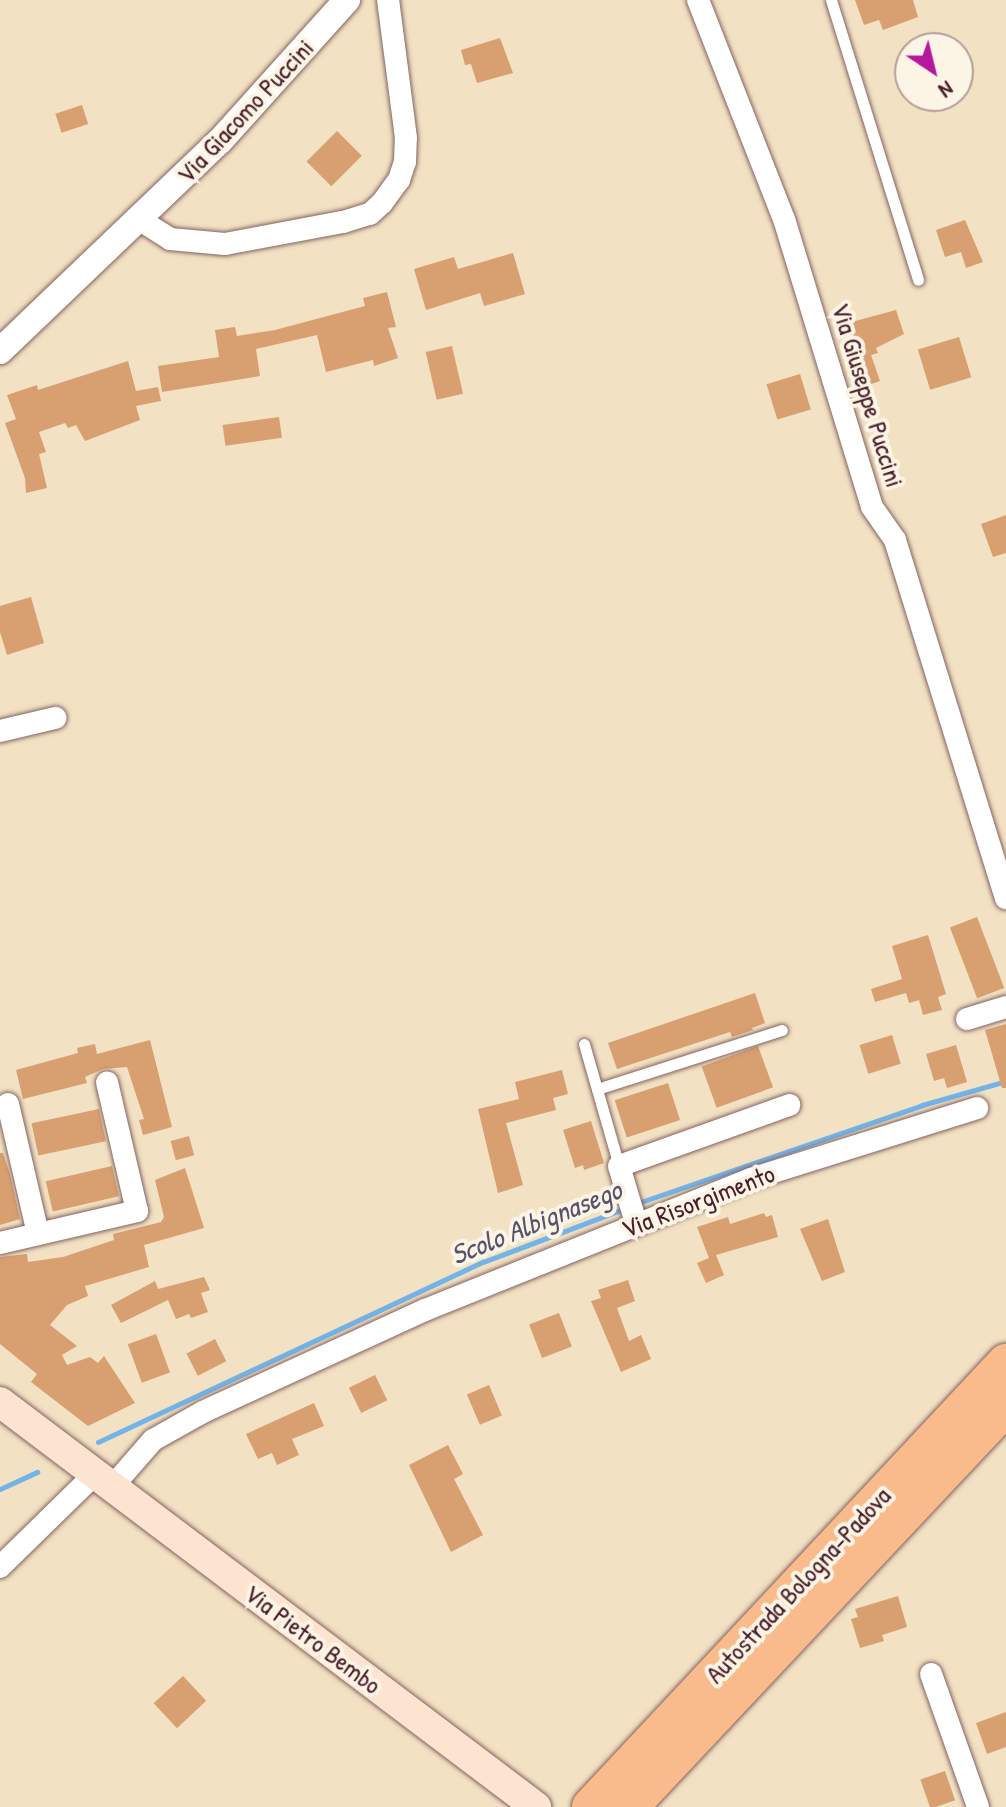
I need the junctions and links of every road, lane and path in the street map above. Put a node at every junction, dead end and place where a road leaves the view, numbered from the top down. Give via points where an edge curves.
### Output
1 (347, 0) edge
2 (388, 0) edge
3 (698, 0) edge
4 (831, 0) edge
5 (140, 220) junction
6 (918, 280) dead end
7 (0, 351) edge
8 (55, 718) dead end
9 (0, 731) edge
10 (1006, 898) edge
11 (1006, 1007) edge
12 (967, 1019) dead end
13 (782, 1030) dead end
14 (584, 1044) dead end
15 (107, 1082) dead end
16 (597, 1089) junction
17 (8, 1104) dead end
18 (789, 1105) dead end
19 (977, 1108) dead end
20 (619, 1166) junction
21 (633, 1212) junction
22 (38, 1234) junction
23 (0, 1243) edge
24 (1006, 1363) edge
25 (0, 1402) edge
26 (1006, 1406) edge
27 (103, 1480) junction
28 (0, 1567) edge
29 (931, 1674) dead end
30 (525, 1799) edge
31 (591, 1807) edge
32 (629, 1807) edge
33 (978, 1807) edge

1 - 5 street, Via Giacomo Puccini via 220,141
2 - 5 street via 405,162 399,180 370,214 225,244 170,239
3 - 10 street, Via Giuseppe Puccini via 784,219 872,507 895,540
4 - 6 lane
5 - 7 street, Via Giacomo Puccini
8 - 9 street
11 - 12 street
13 - 16 lane
14 - 16 lane
15 - 22 street via 137,1211
16 - 20 lane
17 - 22 street
18 - 20 street
19 - 21 street, Via Risorgimento
20 - 21 street
21 - 27 street, Via Risorgimento via 166,1433
22 - 23 street
24 - 31 highway, Autostrada Bologna-Padova
25 - 27 main road
26 - 32 highway, Autostrada Bologna-Padova
27 - 28 street
27 - 30 main road, Via Pietro Bembo
29 - 33 street

